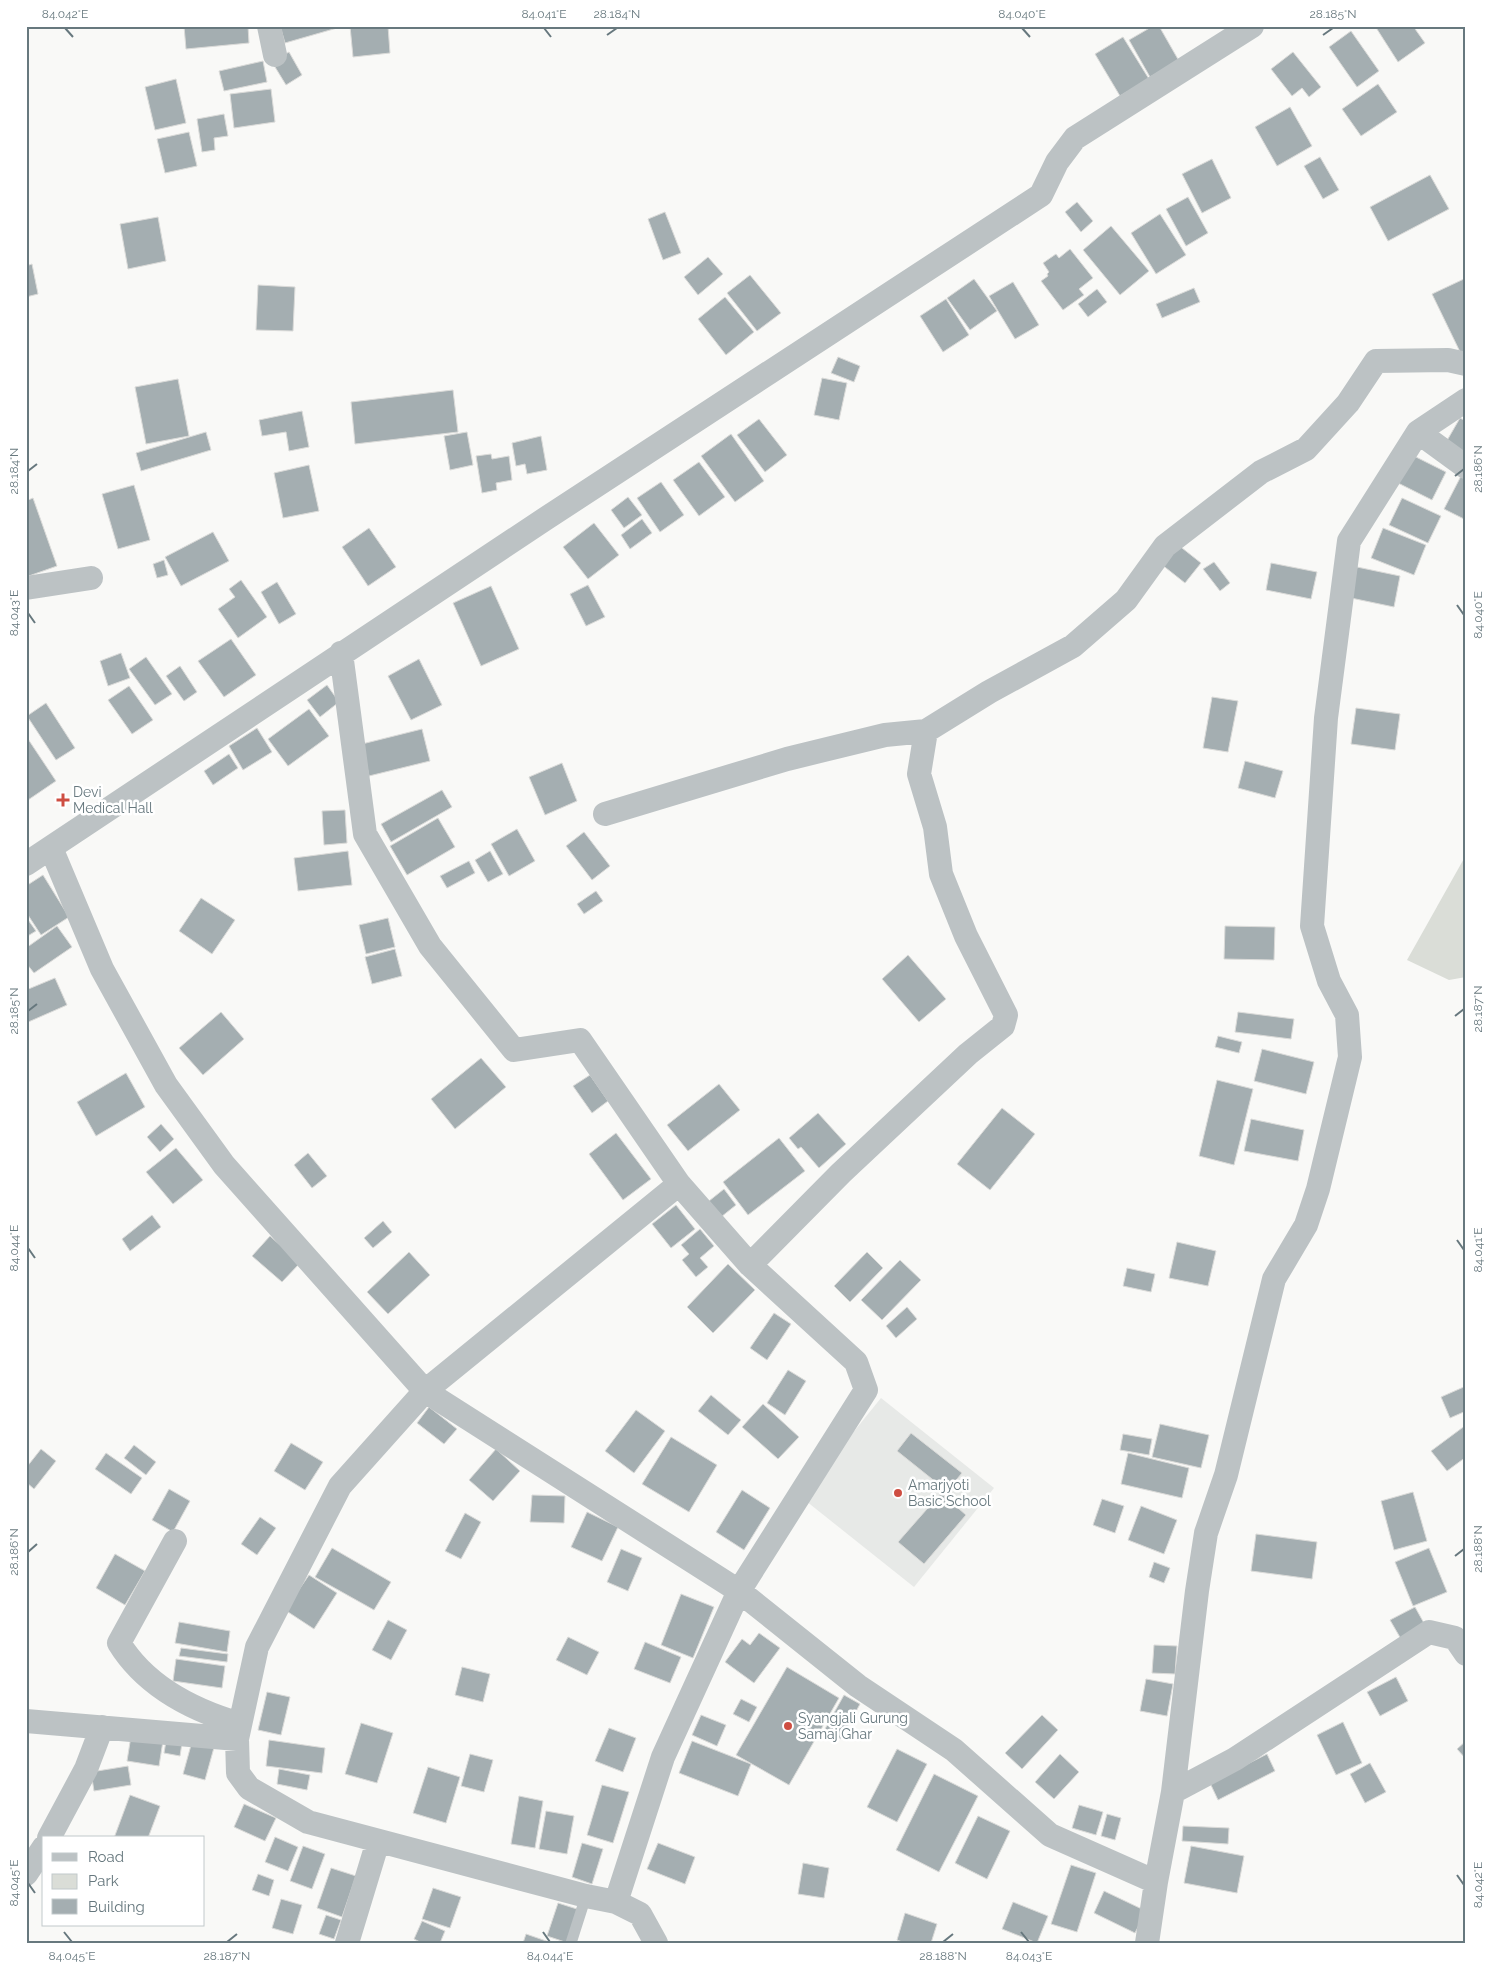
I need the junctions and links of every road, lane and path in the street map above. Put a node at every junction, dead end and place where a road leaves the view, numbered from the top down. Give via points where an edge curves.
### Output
1 (269, 26) edge
2 (1252, 26) edge
3 (275, 54) dead end
4 (1466, 364) edge
5 (1466, 400) edge
6 (1418, 432) junction
7 (1466, 467) edge
8 (91, 578) dead end
9 (26, 588) edge
10 (342, 653) junction
11 (926, 731) junction
12 (605, 814) dead end
13 (51, 848) junction
14 (26, 864) edge
15 (679, 1184) junction
16 (750, 1265) junction
17 (424, 1391) junction
18 (175, 1540) dead end
19 (739, 1591) junction
20 (1466, 1654) edge
21 (26, 1721) edge
22 (102, 1727) junction
23 (239, 1731) junction
24 (1173, 1792) junction
25 (50, 1836) edge
26 (378, 1841) junction
27 (42, 1850) edge
28 (26, 1874) edge
29 (1156, 1882) junction
30 (586, 1896) junction
31 (616, 1902) junction
32 (347, 1943) edge
33 (571, 1943) edge
34 (656, 1943) edge
35 (1146, 1943) edge

1 - 3 street
2 - 10 street via 1075,138 1057,162 1041,195
4 - 11 street via 1448,360 1376,361 1348,403 1306,449 1261,472 1165,546 1126,600 1072,646
5 - 6 street
6 - 7 street
6 - 24 street via 1349,541 1326,718 1312,926 1329,981 1347,1015 1350,1057 1306,1225 1274,1279 1226,1474 1206,1533
8 - 9 street
10 - 13 street
10 - 15 street via 365,834 430,946 514,1050 580,1040
11 - 12 street via 885,735 787,760
11 - 16 street via 919,774 935,826 941,874 966,936 1006,1015 1003,1026 968,1054
13 - 14 street
13 - 17 street via 102,969 166,1086 224,1165
15 - 16 street
15 - 17 street
16 - 19 street via 856,1362 866,1390
17 - 19 street
17 - 23 street via 340,1486 257,1647
18 - 23 street via 119,1643 130,1661 165,1691
19 - 29 street via 858,1686 954,1750 1050,1835
19 - 31 street via 663,1757
20 - 24 street via 1454,1638 1429,1632 1235,1759
21 - 22 street
22 - 23 street
22 - 25 street via 86,1769
23 - 26 street via 238,1773 249,1788 308,1822
24 - 29 street
26 - 30 street
26 - 32 street
27 - 28 street
29 - 35 street
30 - 31 street
30 - 33 lane
31 - 34 street via 640,1914

